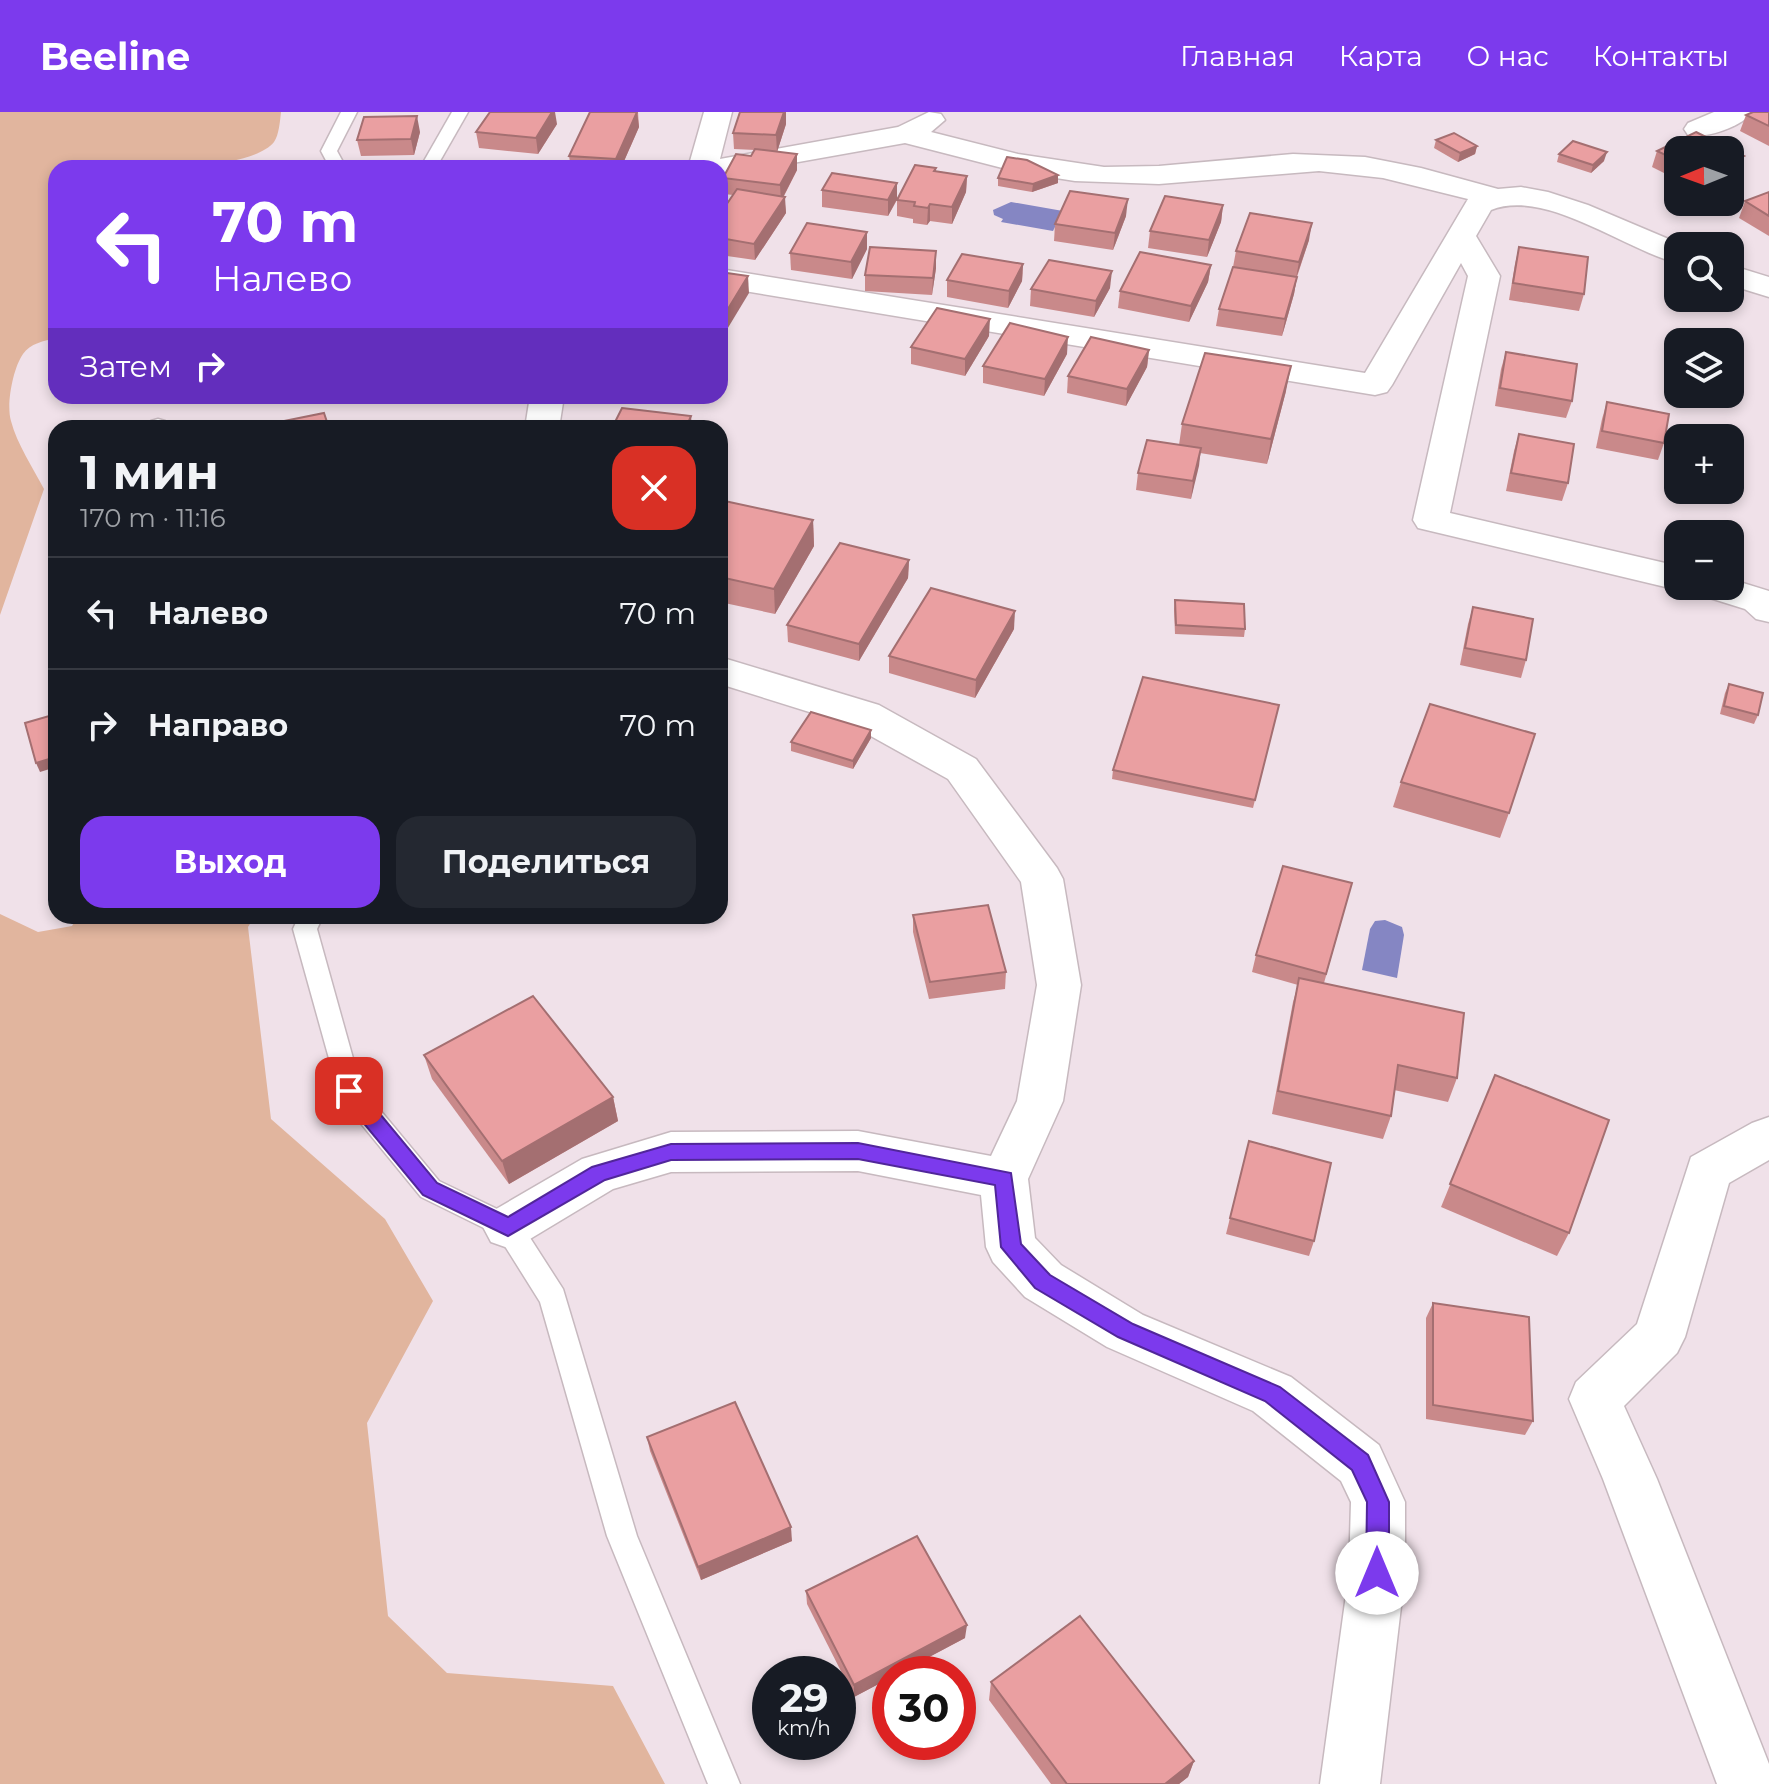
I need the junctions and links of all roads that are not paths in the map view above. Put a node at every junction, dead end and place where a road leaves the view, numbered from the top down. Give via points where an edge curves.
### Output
1 (349, 112) edge
2 (460, 112) edge
3 (718, 112) edge
4 (937, 112) edge
5 (1738, 112) edge
6 (1698, 129) edge
7 (906, 134) junction
8 (334, 160) edge
9 (433, 160) edge
10 (705, 160) edge
11 (728, 166) edge
12 (1494, 197) junction
13 (1461, 236) junction
14 (1664, 248) edge
15 (728, 279) edge
16 (1744, 279) edge
17 (1769, 288) edge
18 (1664, 575) edge
19 (1744, 596) edge
20 (1769, 610) edge
21 (728, 672) edge
22 (307, 924) edge
23 (1769, 1137) edge
24 (1004, 1179) junction
25 (508, 1227) junction
26 (724, 1784) edge
27 (1350, 1784) edge
28 (1747, 1784) edge

1 - 8 lane via 329,151
2 - 9 lane
3 - 10 street
4 - 7 street
5 - 6 street
7 - 11 street
7 - 12 street via 1055,170 1132,176 1344,163 1444,181
12 - 13 street via 1479,204
12 - 14 street via 1523,196 1560,207
13 - 15 street via 1375,385
13 - 18 street via 1484,276 1431,520
16 - 17 street
19 - 20 street
21 - 24 street via 865,715 962,769 1042,879 1059,985 1040,1101
22 - 25 lane via 349,1091 430,1189
23 - 28 street via 1708,1171 1659,1337 1595,1399
24 - 25 street via 858,1151 671,1152 599,1173
24 - 27 street via 1011,1247 1043,1281 1125,1331 1272,1394 1360,1463 1378,1502 1377,1573
25 - 26 lane via 553,1298 622,1536

